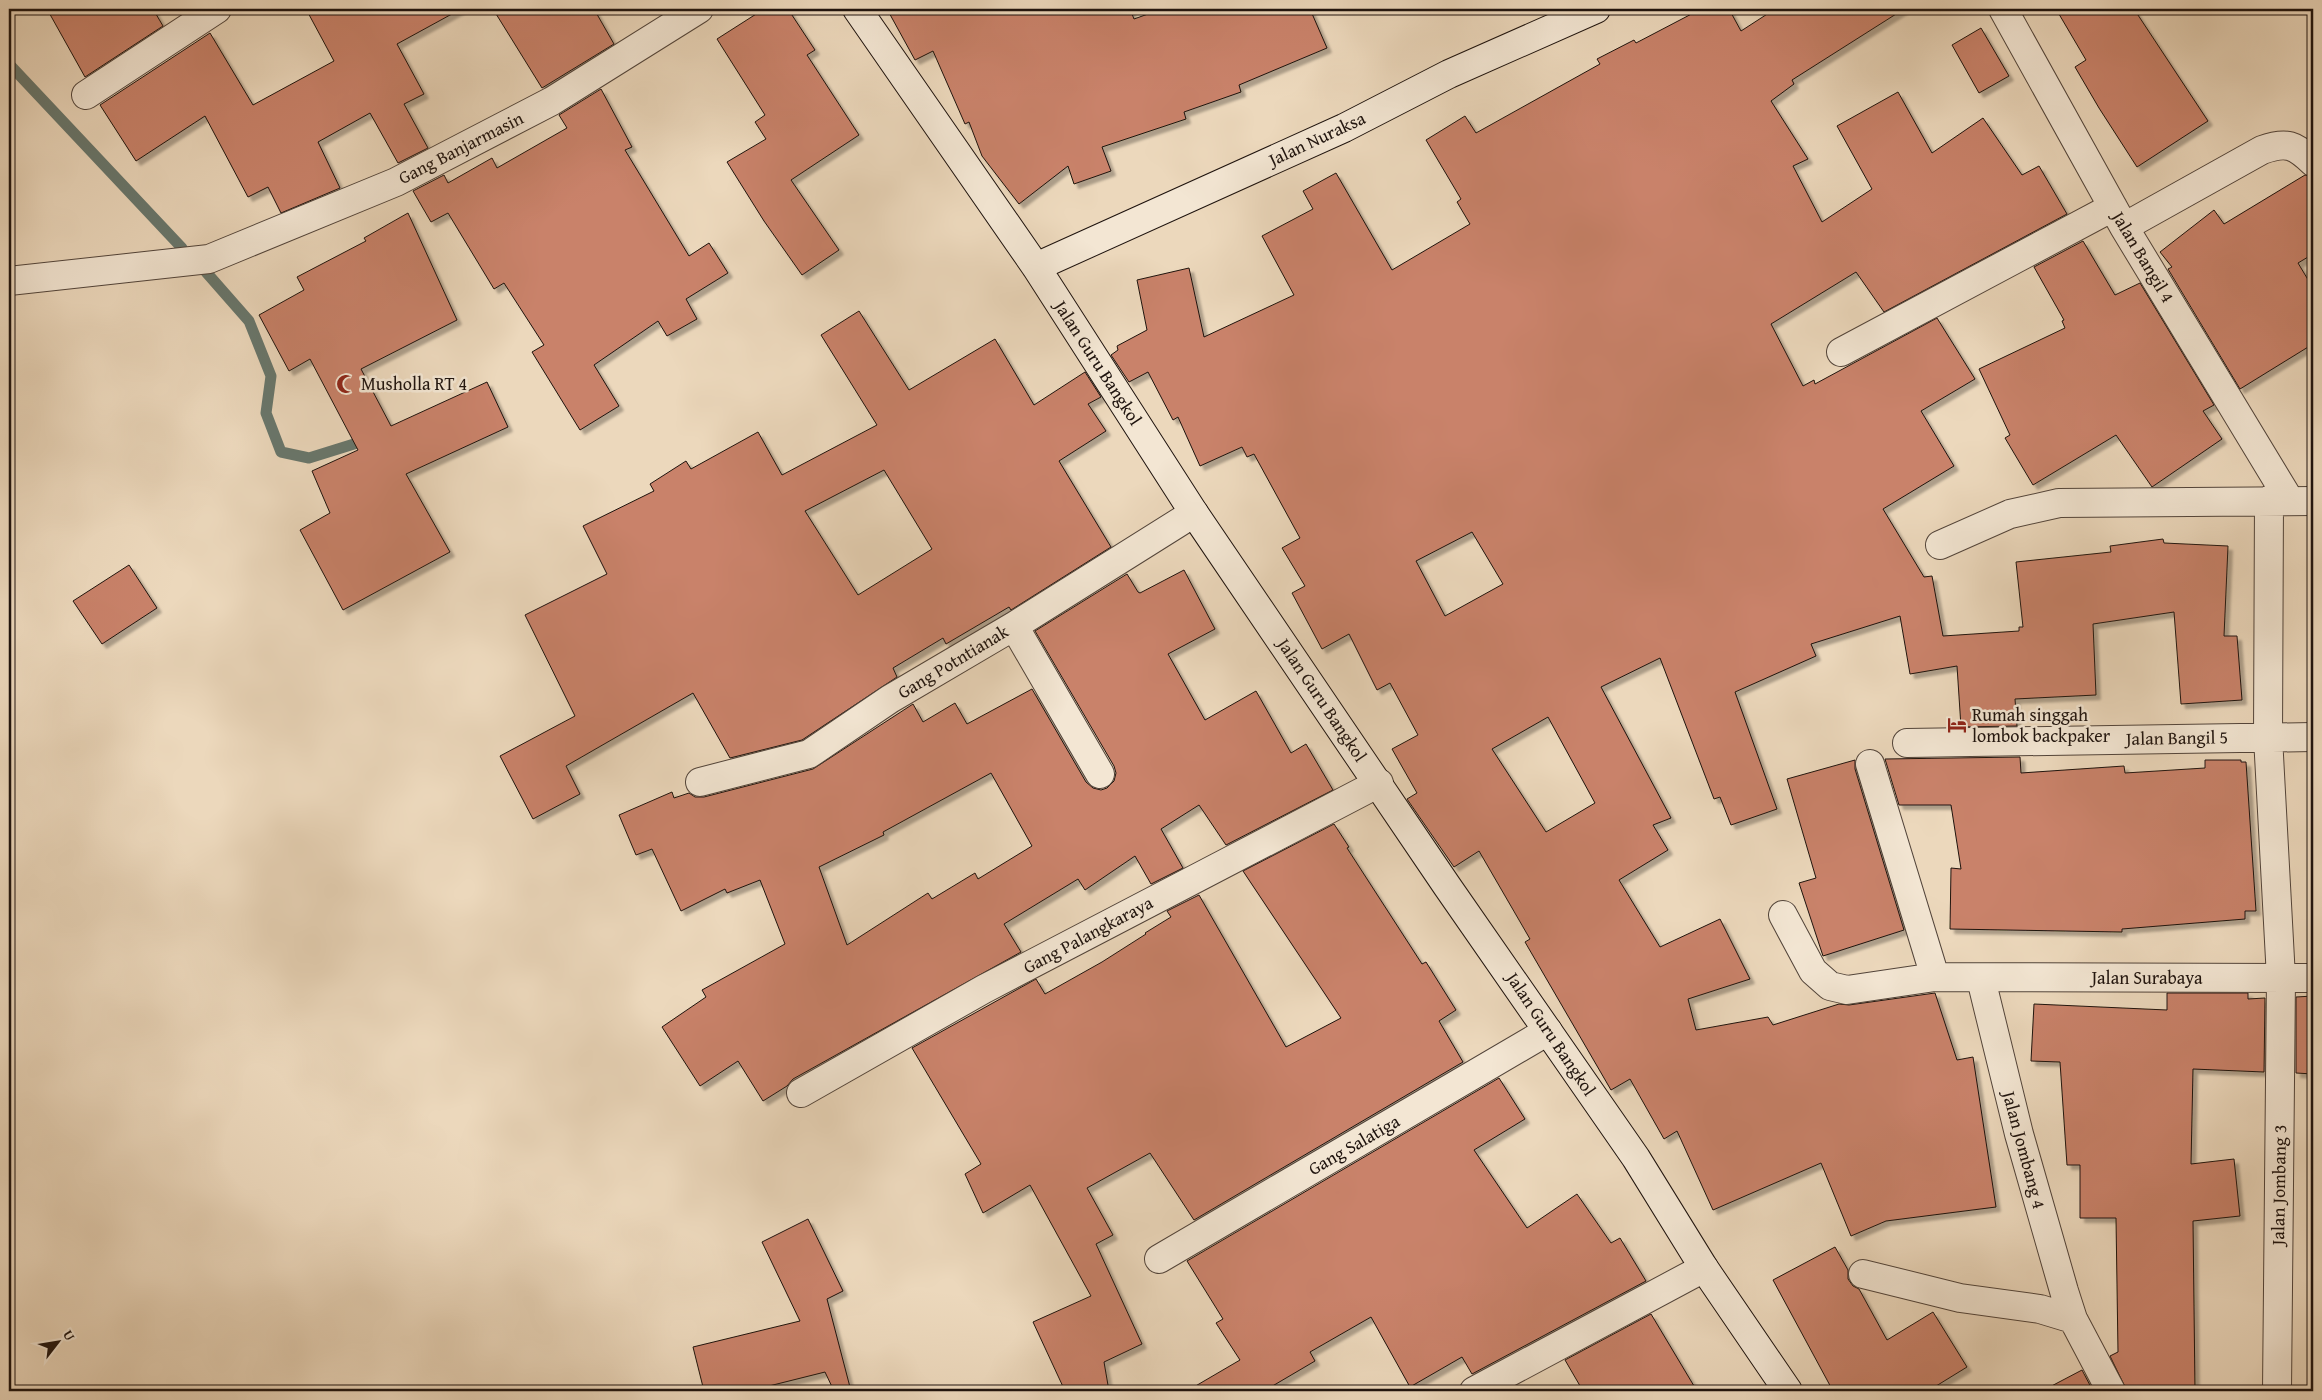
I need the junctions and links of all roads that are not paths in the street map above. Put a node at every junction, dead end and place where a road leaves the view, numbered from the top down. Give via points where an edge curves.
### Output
1 (217, 9) edge
2 (699, 9) edge
3 (856, 9) edge
4 (1596, 9) edge
5 (2003, 9) edge
6 (86, 95) dead end
7 (2313, 162) edge
8 (2119, 217) junction
9 (1036, 267) junction
10 (9, 281) edge
11 (1841, 352) dead end
12 (2291, 501) edge
13 (1194, 513) junction
14 (1940, 545) dead end
15 (1014, 626) junction
16 (2268, 736) junction
17 (2313, 736) edge
18 (1907, 743) dead end
19 (1870, 764) dead end
20 (1100, 774) dead end
21 (700, 782) dead end
22 (1379, 783) junction
23 (1783, 915) dead end
24 (1935, 977) junction
25 (2281, 978) junction
26 (2313, 978) edge
27 (1981, 979) junction
28 (1548, 1031) junction
29 (800, 1093) dead end
30 (1159, 1258) dead end
31 (1704, 1268) junction
32 (1863, 1274) dead end
33 (2073, 1319) junction
34 (1474, 1391) edge
35 (1788, 1391) edge
36 (2110, 1391) edge
37 (2277, 1391) edge

1 - 6 street
2 - 10 street, Gang Banjarmasin via 552,101 396,182 209,259
3 - 9 street, Jalan Guru Bangkol
4 - 9 street, Jalan Nuraksa via 1449,74 1344,128
5 - 8 street, Jalan Bangil 4
7 - 8 street via 2300,149 2280,143
8 - 11 street
8 - 12 street, Jalan Bangil 4
9 - 13 street, Jalan Guru Bangkol
12 - 14 street via 2059,503 2010,514
12 - 16 street, Jalan Jombang 3
13 - 15 street, Gang Potntianak
13 - 22 street, Jalan Guru Bangkol
15 - 20 street
15 - 21 street, Gang Potntianak via 890,699 809,754
16 - 17 street
16 - 18 street, Jalan Bangil 5
16 - 25 street, Jalan Jombang 3
19 - 24 street
22 - 28 street, Jalan Guru Bangkol
22 - 29 street, Gang Palangkaraya via 984,989
23 - 24 street, Jalan Surabaya via 1813,970 1830,986 1848,990
24 - 27 street, Jalan Surabaya
25 - 26 street, Jalan Surabaya
25 - 27 street, Jalan Surabaya
25 - 37 street, Jalan Jombang 3
27 - 33 street, Jalan Jombang 4 via 2019,1134
28 - 30 street, Gang Salatiga
28 - 31 street, Jalan Guru Bangkol via 1636,1158
31 - 34 street
31 - 35 street, Jalan Guru Bangkol
32 - 33 street via 1960,1298 2040,1310
33 - 36 street, Jalan Jombang 4

